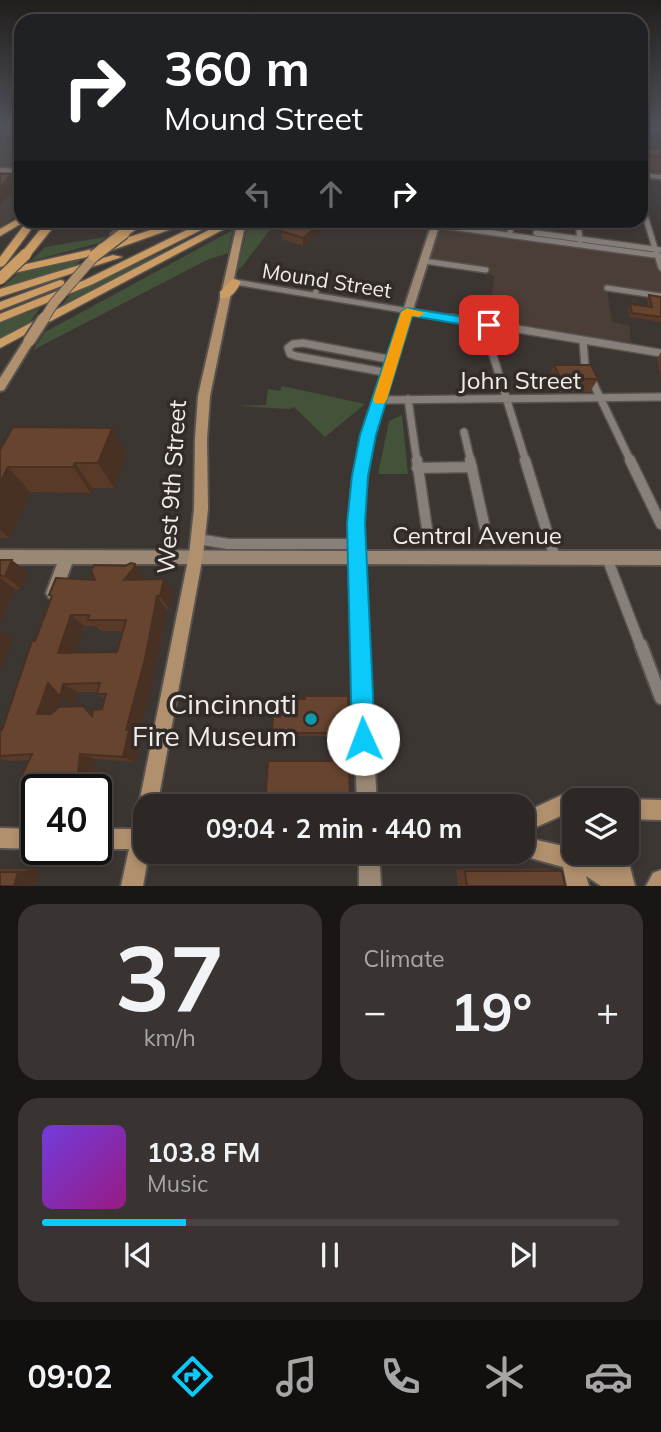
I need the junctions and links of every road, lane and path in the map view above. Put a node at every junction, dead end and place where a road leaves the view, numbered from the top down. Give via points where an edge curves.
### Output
1 (648, 221) edge
2 (27, 228) edge
3 (35, 228) edge
4 (45, 228) edge
5 (125, 228) edge
6 (130, 228) edge
7 (144, 228) edge
8 (169, 228) edge
9 (186, 228) edge
10 (199, 228) edge
11 (221, 228) edge
12 (237, 228) edge
13 (240, 228) edge
14 (436, 228) edge
15 (478, 228) edge
16 (511, 228) edge
17 (579, 228) edge
18 (511, 233) junction
19 (119, 234) junction
20 (238, 234) junction
21 (155, 242) junction
22 (580, 242) junction
23 (659, 253) edge
24 (94, 256) joint
25 (10, 258) edge
26 (424, 261) junction
27 (661, 268) edge
28 (486, 270) dead end
29 (325, 275) dead end
30 (0, 276) edge
31 (235, 282) joint
32 (607, 288) dead end
33 (0, 293) edge
34 (224, 295) junction
35 (314, 295) junction
36 (661, 296) edge
37 (0, 306) edge
38 (407, 312) junction
39 (59, 316) junction
40 (0, 318) edge
41 (494, 326) junction
42 (583, 341) junction
43 (0, 344) edge
44 (0, 350) edge
45 (661, 354) edge
46 (393, 360) junction
47 (389, 373) junction
48 (0, 387) edge
49 (661, 397) edge
50 (408, 399) junction
51 (506, 399) junction
52 (601, 399) junction
53 (380, 400) junction
54 (464, 432) dead end
55 (472, 467) junction
56 (417, 468) junction
57 (661, 524) edge
58 (485, 528) dead end
59 (427, 529) dead end
60 (197, 547) junction
61 (356, 551) junction
62 (0, 557) edge
63 (67, 557) junction
64 (555, 558) junction
65 (607, 558) junction
66 (661, 558) edge
67 (47, 611) edge
68 (661, 698) edge
69 (150, 794) edge
70 (366, 794) edge
71 (562, 805) edge
72 (639, 810) edge
73 (661, 810) edge
74 (535, 817) edge
75 (0, 838) edge
76 (21, 839) edge
77 (112, 839) edge
78 (133, 839) edge
79 (535, 847) edge
80 (562, 849) edge
81 (137, 864) edge
82 (369, 864) edge
83 (575, 865) edge
84 (593, 865) edge
85 (619, 865) edge
86 (661, 881) edge
87 (132, 886) edge
88 (370, 886) edge
89 (578, 886) edge
90 (615, 886) edge
91 (624, 886) edge
92 (657, 886) edge

1 - 23 street
2 - 25 highway
3 - 25 highway
4 - 25 highway
5 - 19 main road
6 - 19 highway
7 - 30 highway
8 - 30 highway via 109,249
9 - 21 highway
10 - 40 highway via 89,282
11 - 39 highway
12 - 20 highway
13 - 20 main road
14 - 26 street
15 - 18 street
16 - 18 street
17 - 22 street
18 - 22 street
19 - 24 highway, bridge
20 - 34 main road
21 - 33 highway
21 - 37 highway
22 - 23 street
23 - 27 street
24 - 48 main road, bridge via 54,303
25 - 30 highway, bridge
26 - 28 street
26 - 38 street
29 - 35 street
31 - 34 highway
31 - 35 street, Mound Street
32 - 36 street
34 - 60 main road, West 9th Street via 204,396
35 - 38 street, Mound Street
38 - 41 street, Mound Street
38 - 46 street
39 - 43 highway
39 - 44 highway
41 - 42 street, Mound Street
41 - 51 street via 492,352
42 - 45 street, Mound Street
42 - 52 street via 585,366
46 - 47 street
46 - 47 street via 303,343 288,348 296,356
47 - 53 street
49 - 52 street, John Street
50 - 51 street, John Street
50 - 53 street, John Street
50 - 56 street
51 - 52 street, John Street
51 - 64 street
52 - 57 street
53 - 61 street via 362,460
54 - 55 street
55 - 56 street
55 - 58 street
56 - 59 street
60 - 61 main road, Central Avenue
60 - 63 street, Central Avenue
60 - 69 main road, West 9th Street
61 - 64 street, Central Avenue
61 - 70 street
62 - 63 street, Central Avenue
63 - 67 street
64 - 65 street, Central Avenue
65 - 66 street, Central Avenue
65 - 68 street
71 - 74 main road
72 - 73 main road
75 - 76 main road
77 - 78 main road
79 - 80 main road
81 - 87 main road
82 - 88 street
83 - 89 main road
84 - 90 main road
85 - 91 main road
86 - 92 main road

